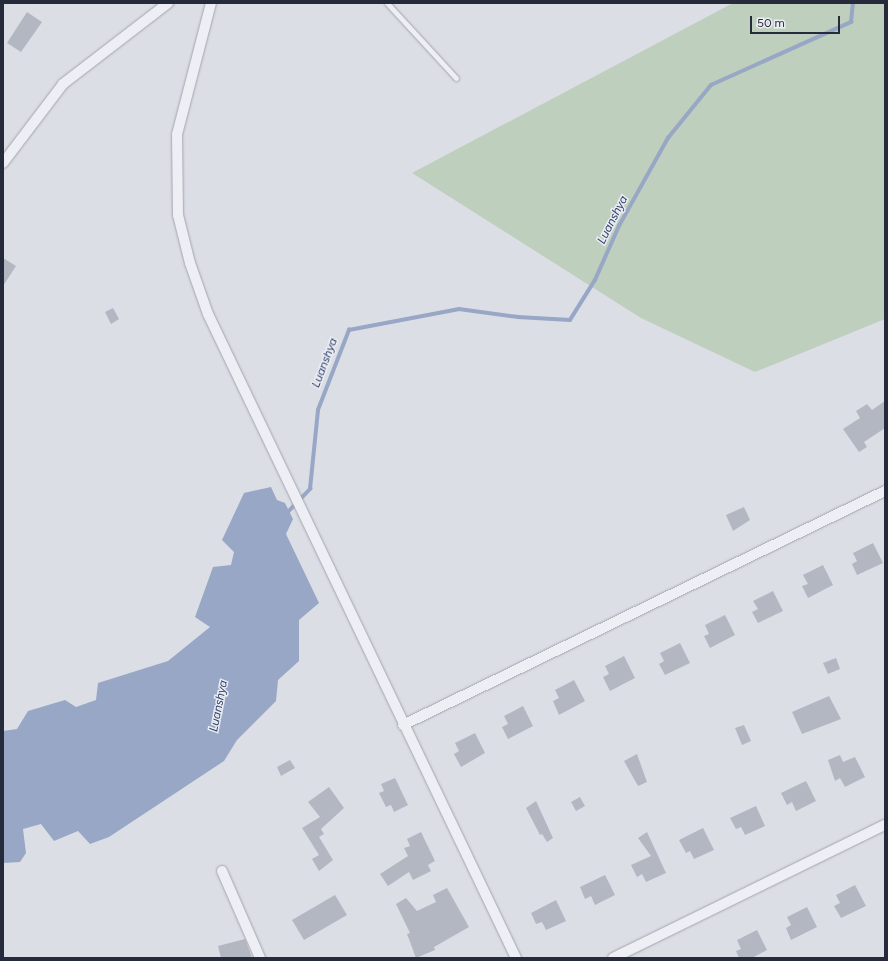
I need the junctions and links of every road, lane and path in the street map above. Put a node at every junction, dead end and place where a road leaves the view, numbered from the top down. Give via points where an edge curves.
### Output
1 (168, 3) edge
2 (211, 3) edge
3 (387, 3) edge
4 (456, 78) dead end
5 (3, 163) edge
6 (885, 491) edge
7 (403, 725) junction
8 (885, 825) edge
9 (222, 871) dead end
10 (260, 958) edge
11 (516, 958) edge
12 (613, 958) edge

1 - 5 street via 63,84
2 - 7 street via 178,134 178,214 190,263 208,314 281,461
3 - 4 lane
6 - 7 street
7 - 11 street
8 - 12 street
9 - 10 street

